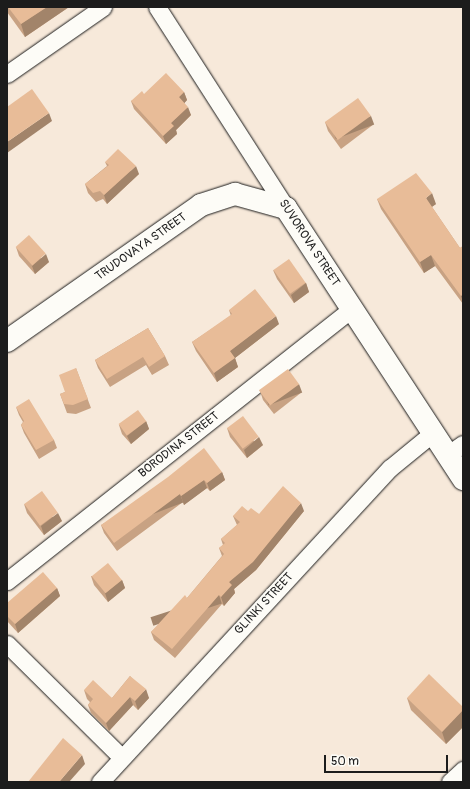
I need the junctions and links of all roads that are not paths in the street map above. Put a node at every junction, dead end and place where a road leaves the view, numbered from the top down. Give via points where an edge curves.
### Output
1 (103, 7) edge
2 (157, 7) edge
3 (7, 74) edge
4 (286, 208) junction
5 (351, 309) junction
6 (7, 340) edge
7 (434, 432) junction
8 (455, 449) edge
9 (463, 479) edge
10 (7, 581) edge
11 (7, 644) edge
12 (121, 757) junction
13 (463, 770) edge
14 (100, 782) edge
15 (450, 782) edge

1 - 3 street
2 - 4 street, SUVOROVA STREET
4 - 5 main road, SUVOROVA STREET
4 - 6 main road, TRUDOVAYA STREET via 235,194 201,205
5 - 7 main road, SUVOROVA STREET
5 - 10 street, BORODINA STREET
7 - 8 main road, SUVOROVA STREET
7 - 12 street, GLINKI STREET via 390,468
8 - 9 main road, SUVOROVA STREET
11 - 12 street
12 - 14 street, GLINKI STREET
13 - 15 street

